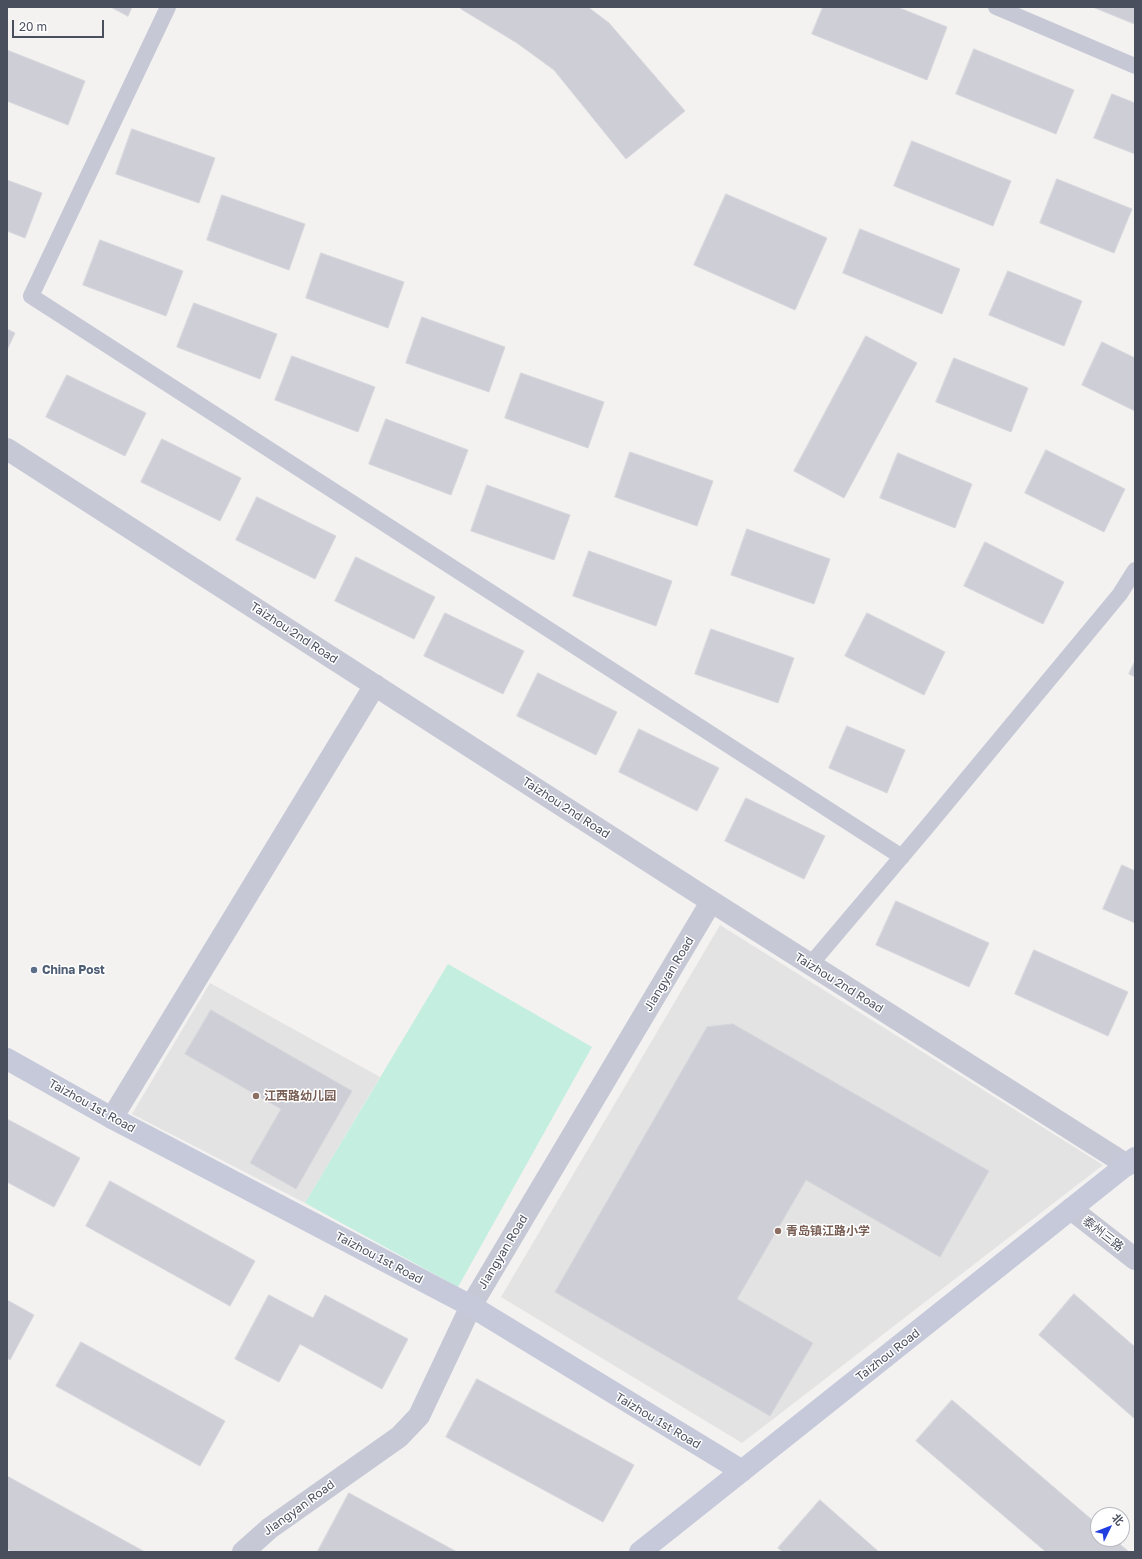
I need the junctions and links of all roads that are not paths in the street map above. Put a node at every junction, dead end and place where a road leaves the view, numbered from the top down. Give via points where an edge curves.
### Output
1 (168, 7) edge
2 (996, 7) edge
3 (1135, 66) edge
4 (7, 449) edge
5 (1135, 570) edge
6 (375, 685) junction
7 (902, 857) junction
8 (711, 902) junction
9 (810, 965) junction
10 (7, 1059) edge
11 (112, 1118) junction
12 (1131, 1161) edge
13 (1071, 1209) junction
14 (1135, 1259) edge
15 (471, 1306) junction
16 (742, 1471) junction
17 (243, 1552) edge
18 (640, 1552) edge

1 - 7 lane via 31,296
2 - 3 lane
4 - 6 street, Taizhou 2nd Road
5 - 7 lane via 1120,594
6 - 8 street, Taizhou 2nd Road
6 - 11 street
7 - 9 lane
8 - 9 street, Taizhou 2nd Road
8 - 15 street, Jiangyan Road
9 - 12 street, Taizhou 2nd Road
10 - 11 street, Taizhou 1st Road
11 - 15 street, Taizhou 1st Road
12 - 13 street, Taizhou Road
13 - 14 street, 泰州三路
13 - 16 street, Taizhou Road
15 - 16 street, Taizhou 1st Road
15 - 17 street, Jiangyan Road via 419,1416 399,1437 270,1528
16 - 18 street, Taizhou Road

